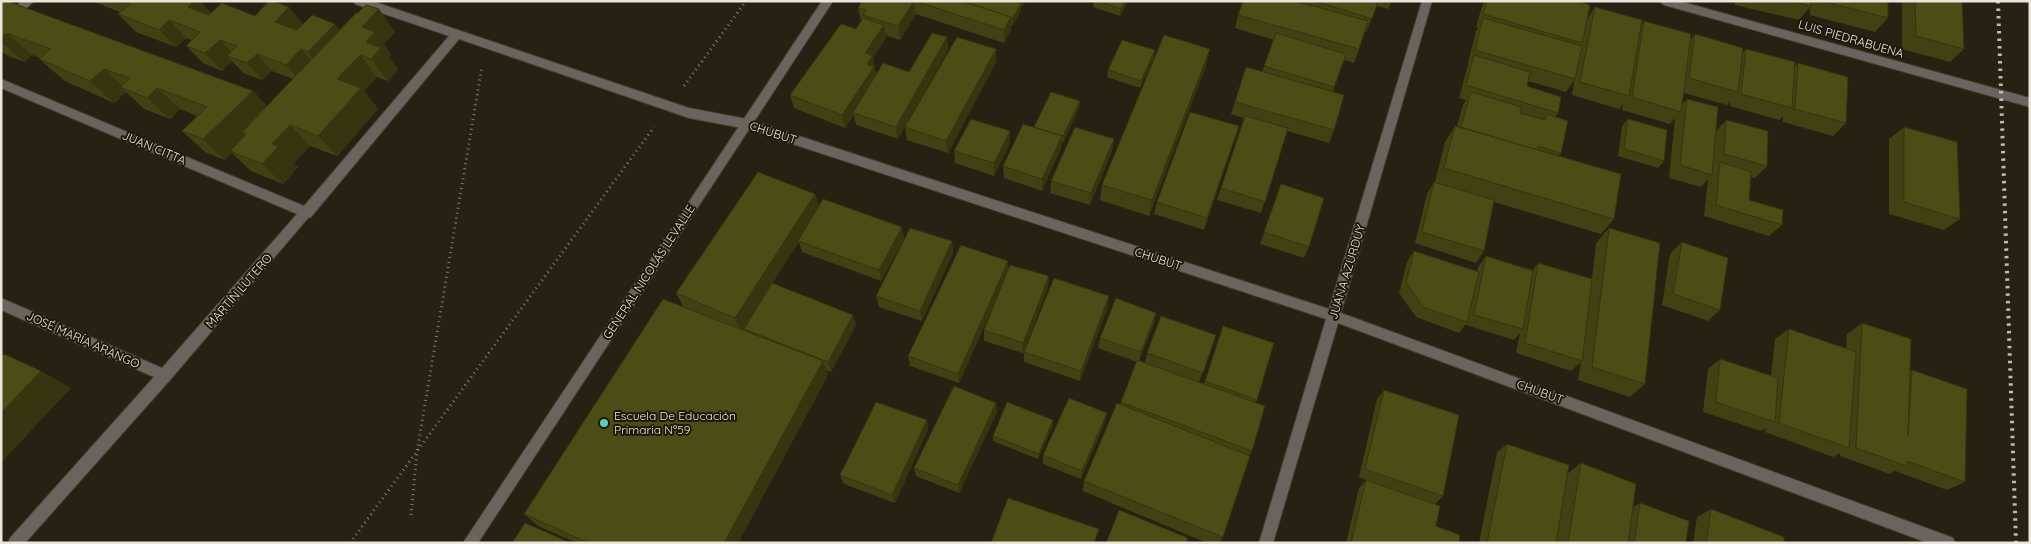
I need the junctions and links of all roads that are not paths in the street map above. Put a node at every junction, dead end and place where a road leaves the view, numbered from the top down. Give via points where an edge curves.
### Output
1 (29, 1) edge
2 (359, 1) edge
3 (828, 1) edge
4 (1428, 1) edge
5 (1664, 1) edge
6 (1, 26) edge
7 (456, 35) junction
8 (1, 83) edge
9 (2030, 103) edge
10 (747, 124) junction
11 (307, 212) junction
12 (1, 304) edge
13 (1334, 316) junction
14 (165, 376) junction
15 (15, 543) edge
16 (470, 543) edge
17 (1266, 543) edge
18 (1948, 543) edge

1 - 6 street
2 - 7 street, CHUBUT
3 - 10 street, GENERAL NICOLÁS LEVALLE
4 - 13 street, JUANA AZURDUY
5 - 9 street, LUIS PIEDRABUENA
7 - 10 street, CHUBUT via 689,113
7 - 11 street, MARTÍN LUTERO
8 - 11 street, JUAN CITTA
10 - 13 street, CHUBUT
10 - 16 street, GENERAL NICOLÁS LEVALLE
11 - 14 street, MARTÍN LUTERO
12 - 14 street, JOSÉ MARÍA ARANGO
13 - 17 street, JUANA AZURDUY
13 - 18 street, CHUBUT
14 - 15 street, MARTÍN LUTERO

